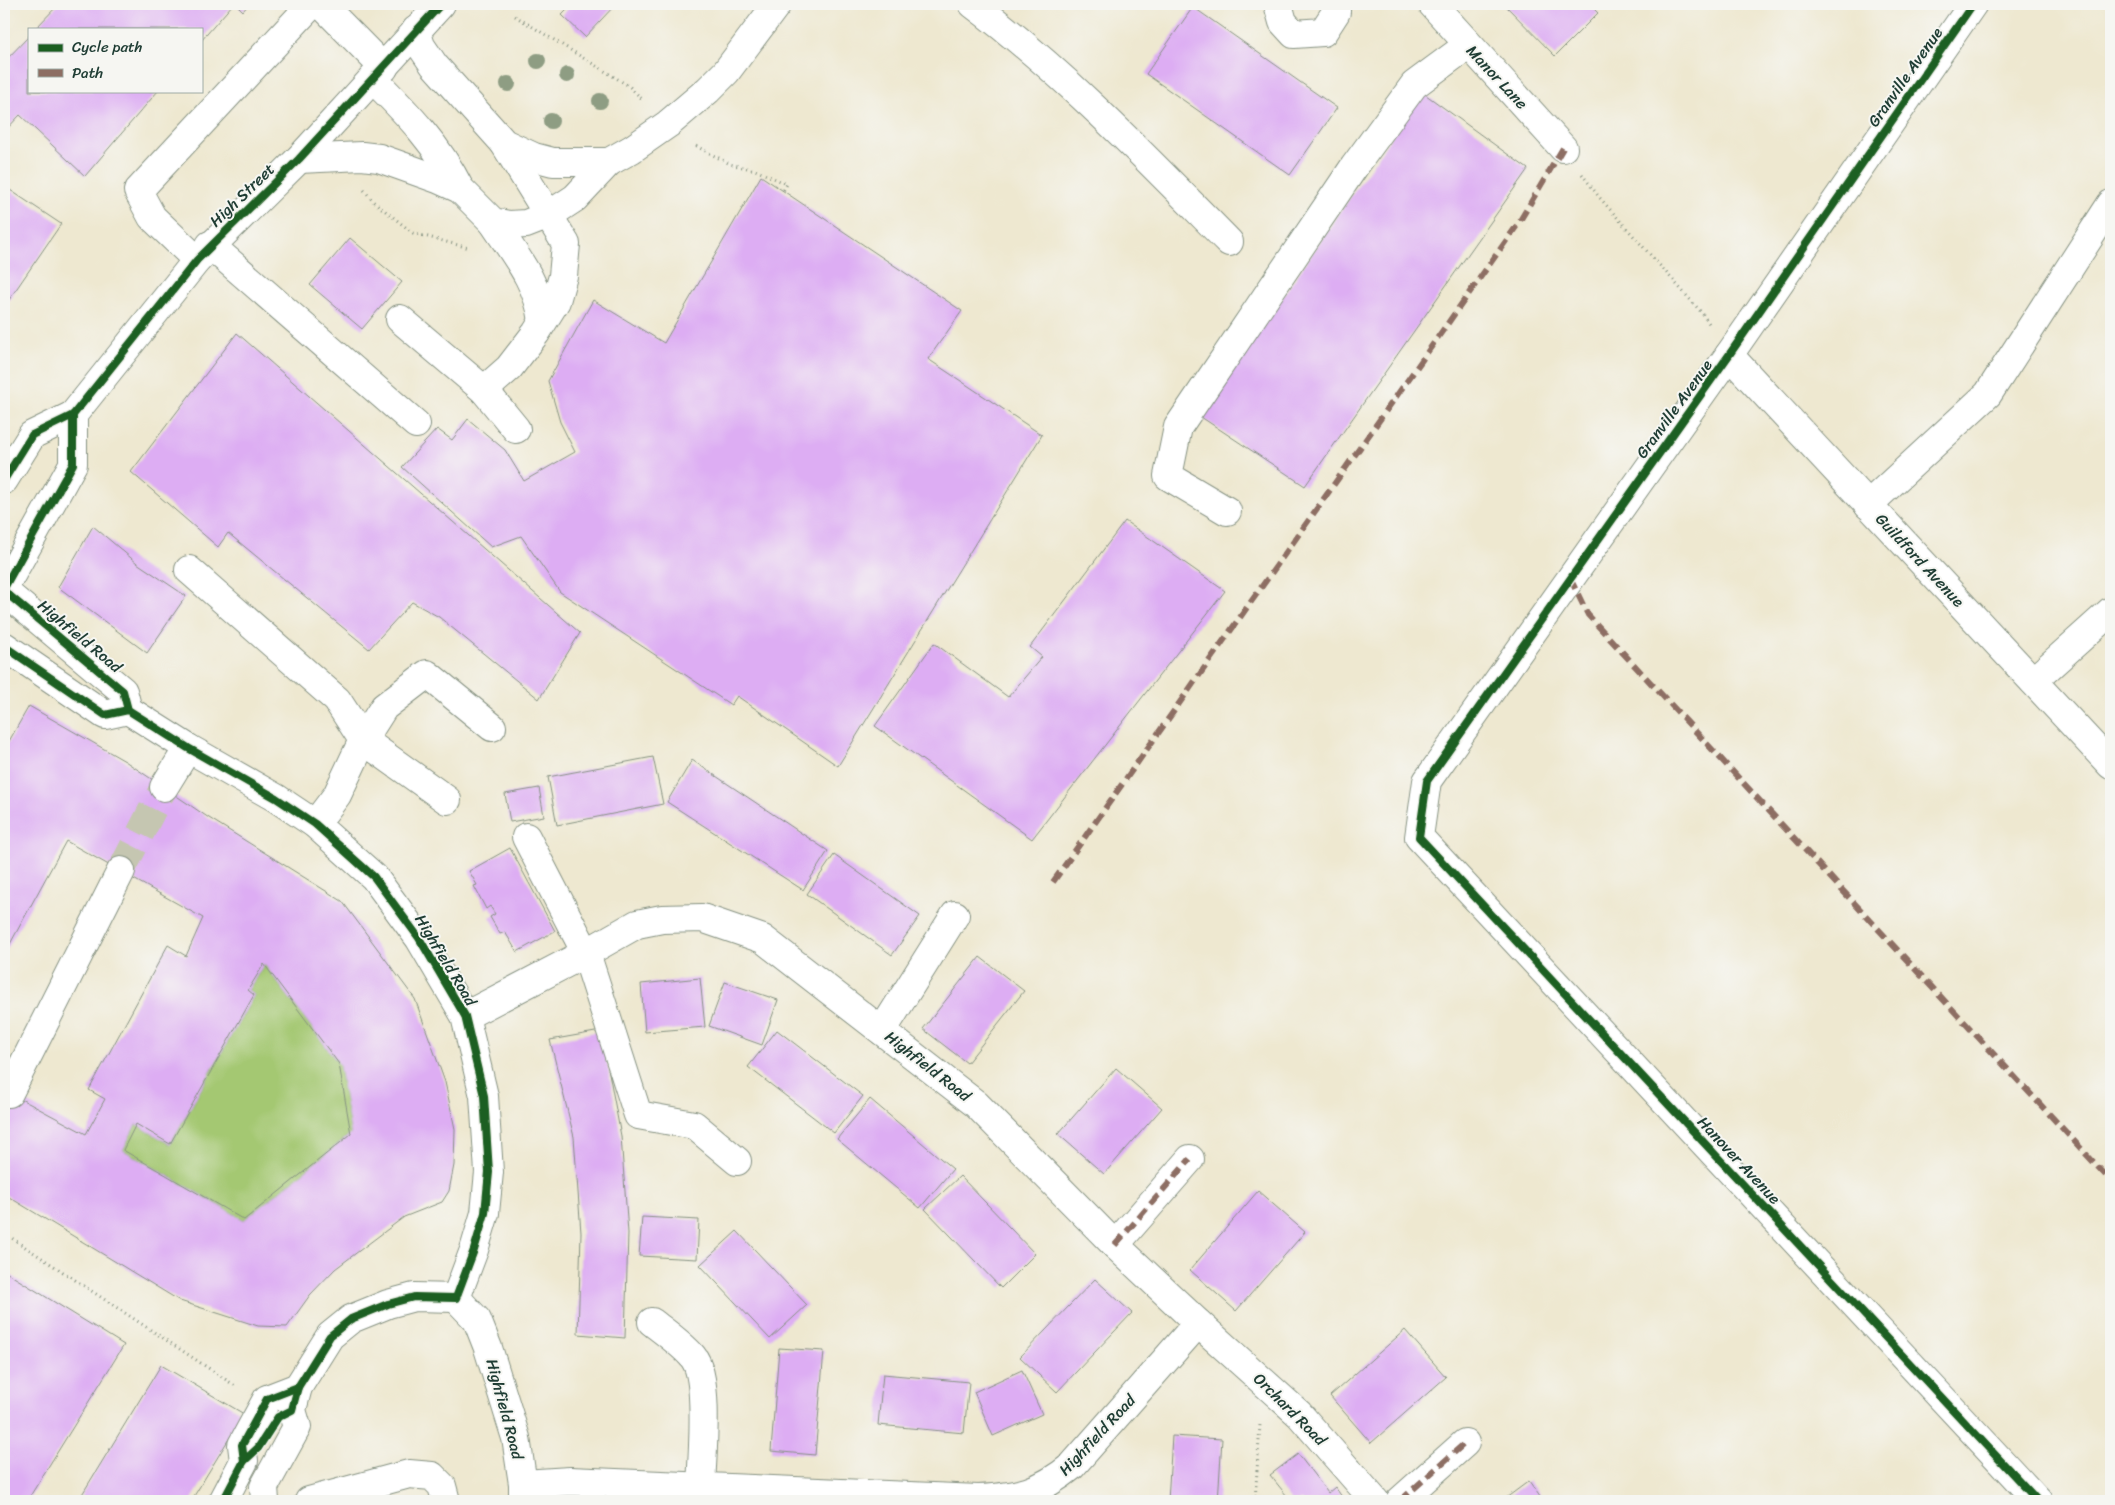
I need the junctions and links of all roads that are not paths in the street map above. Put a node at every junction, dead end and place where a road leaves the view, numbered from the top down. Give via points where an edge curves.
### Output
1 (312, 4) edge
2 (321, 4) edge
3 (441, 4) edge
4 (777, 4) edge
5 (973, 4) edge
6 (1278, 4) edge
7 (1336, 4) edge
8 (1432, 4) edge
9 (1973, 4) edge
10 (416, 30) junction
11 (1468, 45) junction
12 (379, 74) junction
13 (504, 143) junction
14 (1563, 148) road end
15 (299, 159) junction
16 (609, 162) junction
17 (460, 189) junction
18 (2111, 204) edge
19 (549, 215) junction
20 (493, 222) junction
21 (1229, 242) dead end
22 (204, 253) junction
23 (400, 319) dead end
24 (543, 321) junction
25 (1729, 355) junction
26 (484, 390) junction
27 (73, 415) junction
28 (416, 424) dead end
29 (516, 429) dead end
30 (4, 480) edge
31 (1868, 504) junction
32 (1227, 511) dead end
33 (188, 570) dead end
34 (4, 590) edge
35 (2111, 611) edge
36 (4, 646) edge
37 (2033, 681) junction
38 (128, 710) junction
39 (492, 727) dead end
40 (363, 740) junction
41 (188, 748) junction
42 (2111, 765) edge
43 (164, 787) tunnel mouth
44 (447, 800) dead end
45 (315, 824) junction
46 (526, 837) dead end
47 (1419, 838) joint
48 (121, 871) tunnel mouth
49 (955, 915) dead end
50 (586, 954) junction
51 (465, 1016) junction
52 (882, 1031) junction
53 (9, 1093) dead end
54 (1190, 1159) dead end
55 (737, 1162) dead end
56 (1114, 1245) junction
57 (456, 1298) junction
58 (652, 1322) dead end
59 (1198, 1322) junction
60 (295, 1398) junction
61 (1465, 1443) dead end
62 (244, 1461) junction
63 (701, 1486) junction
64 (523, 1492) edge
65 (835, 1497) edge
66 (223, 1501) edge
67 (265, 1501) edge
68 (309, 1501) edge
69 (446, 1501) edge
70 (1375, 1501) edge
71 (1400, 1501) edge
72 (2038, 1501) edge

1 - 22 street via 138,191 152,217
2 - 12 street
3 - 10 street, High Street
4 - 16 street via 726,72 708,90 668,124
5 - 21 street via 1111,124
6 - 7 street via 1283,22 1294,34 1323,32 1336,12
8 - 11 street, Manor Lane
9 - 25 street, Granville Avenue
10 - 12 street, High Street
10 - 13 street via 421,46 434,65
11 - 14 street, Manor Lane
11 - 32 street via 1414,85 1354,167 1178,427 1168,476
12 - 15 street, High Street
12 - 17 street via 426,134
13 - 16 street via 554,162
13 - 19 street
15 - 17 street via 379,158
15 - 22 street, High Street
16 - 19 street via 575,198
17 - 20 street
18 - 31 street via 1988,394
19 - 20 street via 526,224
19 - 24 street via 566,244 564,276 556,301
20 - 24 street via 526,272 540,302
22 - 27 street, High Street
22 - 28 street
23 - 26 street
24 - 26 street via 509,368
25 - 31 street, Guildford Avenue
25 - 47 street, Granville Avenue via 1427,781
26 - 29 street
27 - 30 street, High Street via 32,435
27 - 34 street via 73,464
31 - 37 street, Guildford Avenue
33 - 40 street via 338,700
34 - 38 street, Highfield Road via 123,691
35 - 37 street
36 - 38 street via 105,715
37 - 42 street, Guildford Avenue
38 - 41 street, Highfield Road
39 - 40 street via 427,674 384,708
40 - 44 street
40 - 45 street via 336,795
41 - 43 street
41 - 45 street, Highfield Road
45 - 51 street, Highfield Road via 374,878 419,938
46 - 50 street
47 - 72 street, Hanover Avenue
48 - 53 street
49 - 52 street
50 - 51 street, Highfield Road
50 - 52 street, Highfield Road via 636,924 662,919 702,918 763,938
50 - 55 street via 638,1115 694,1125
51 - 57 street, Highfield Road via 484,1096 489,1172 485,1213
52 - 56 street, Highfield Road via 976,1104
54 - 56 street
56 - 59 street, Highfield Road
57 - 60 street via 414,1297 351,1319 330,1336
57 - 64 street, Highfield Road via 477,1320 488,1348 516,1438
58 - 63 street via 694,1358 702,1375
59 - 65 street, Highfield Road via 1072,1466 1053,1482 1008,1497
59 - 70 street, Orchard Road via 1299,1414
60 - 62 street via 258,1448
60 - 62 street via 267,1399 242,1445
60 - 67 street via 297,1427 264,1486
61 - 71 street
62 - 66 street
63 - 64 street, Highfield Road via 570,1481
63 - 65 street, Highfield Road
68 - 69 street via 409,1474 432,1476 442,1486

